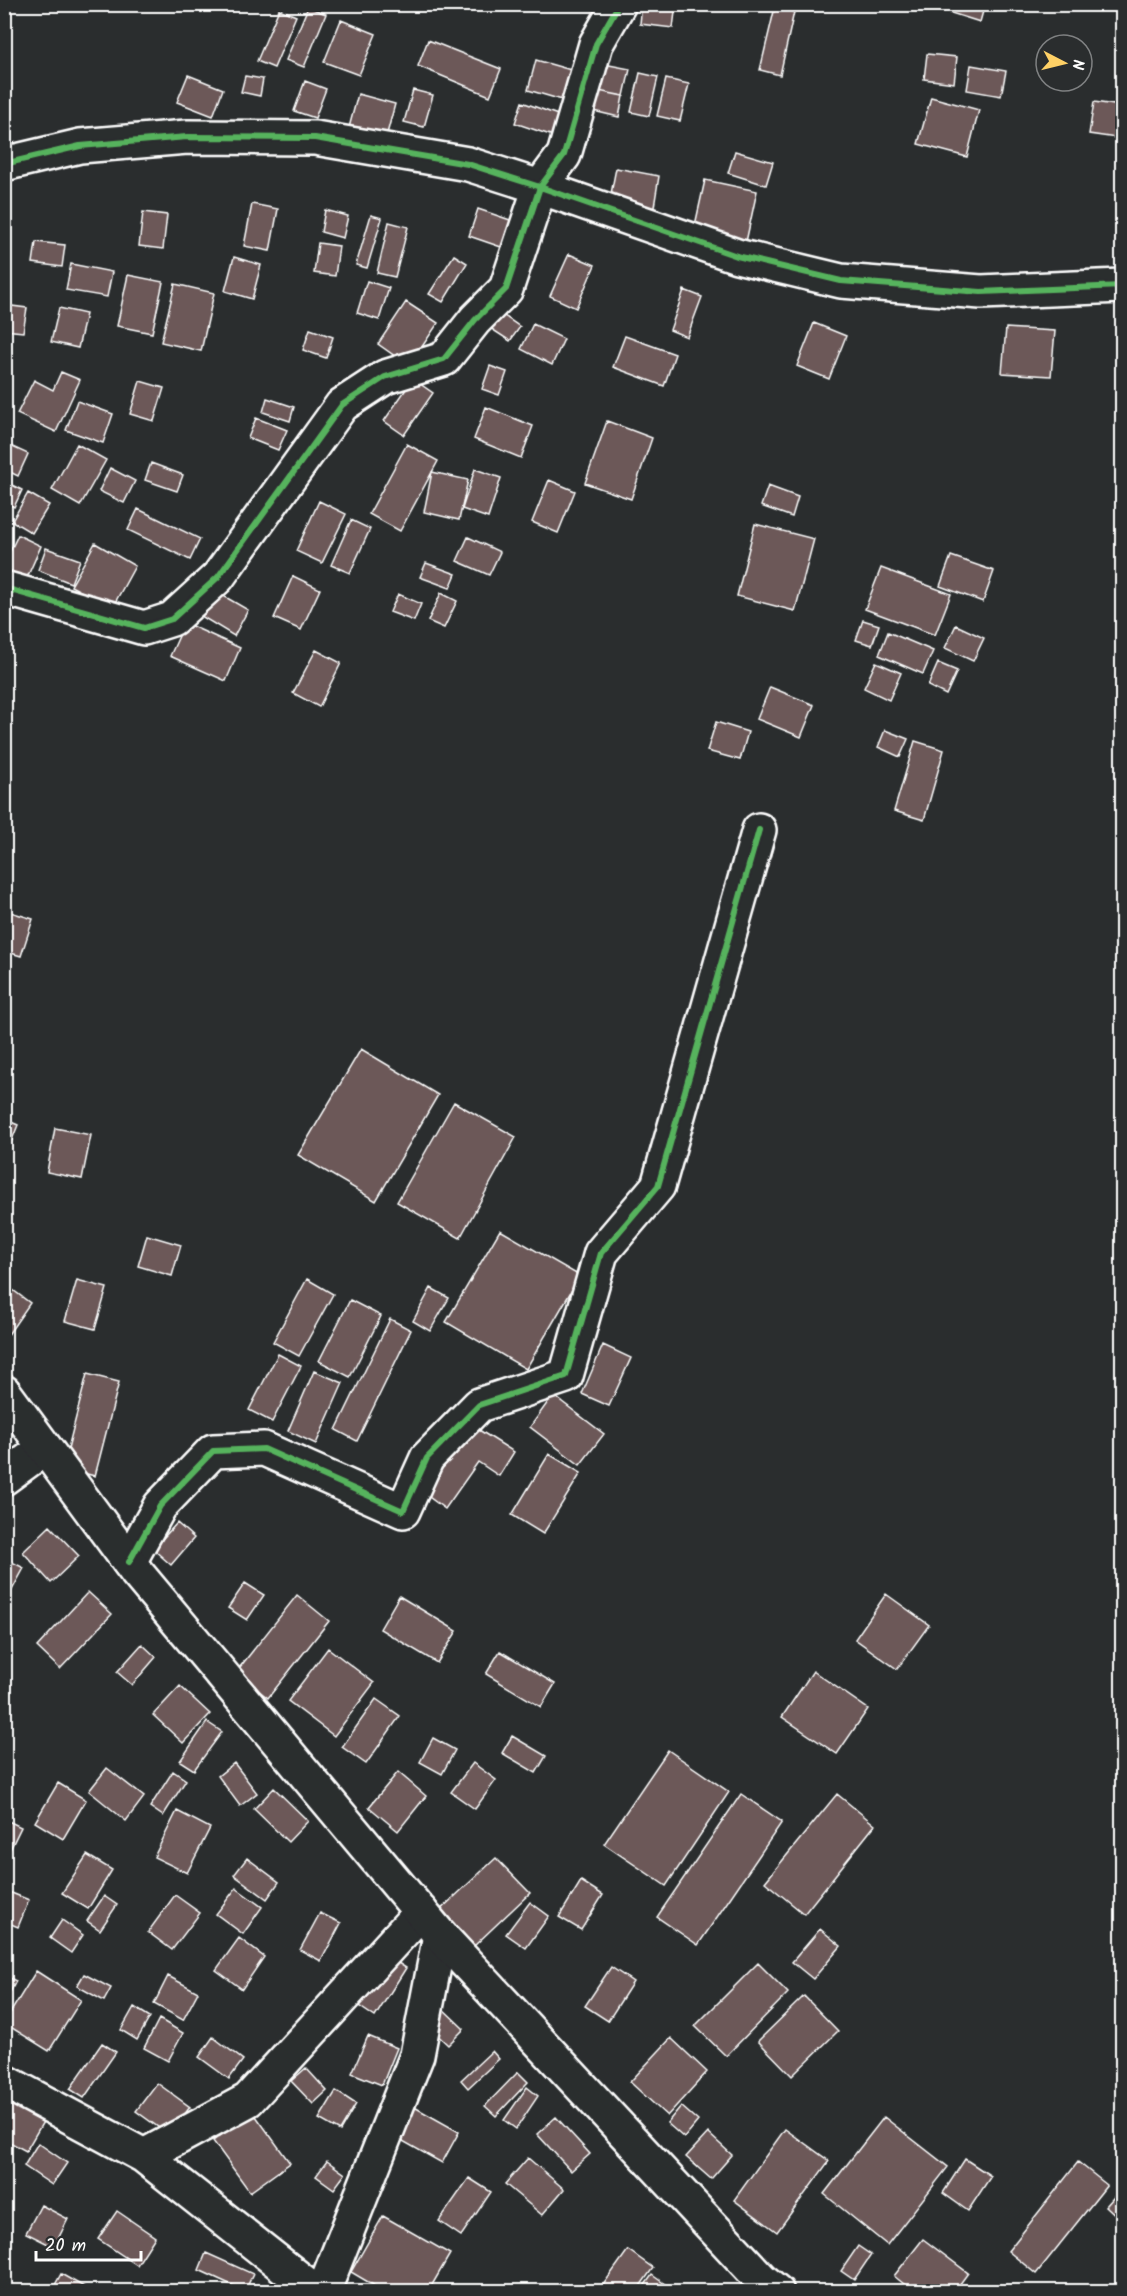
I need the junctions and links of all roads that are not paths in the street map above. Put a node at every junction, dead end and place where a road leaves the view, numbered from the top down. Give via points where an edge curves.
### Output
1 (619, 4) edge
2 (4, 164) edge
3 (540, 187) junction
4 (1122, 286) edge
5 (4, 588) edge
6 (759, 830) dead end
7 (4, 1392) edge
8 (45, 1448) junction
9 (4, 1478) edge
10 (129, 1562) junction
11 (430, 1924) junction
12 (4, 2081) edge
13 (144, 2156) junction
14 (316, 2292) edge
15 (323, 2292) edge
16 (777, 2292) edge

1 - 3 street via 596,44 564,155
2 - 3 street via 80,146 187,137 315,138 468,164
3 - 4 street via 737,256 841,281 981,292
3 - 5 street via 506,289 444,359 385,377 342,405 218,577 172,618 144,628
6 - 10 street via 658,1186 601,1253 566,1376 479,1405 427,1458 403,1511 264,1449 213,1451 160,1506
7 - 8 street
8 - 9 street
8 - 10 street
10 - 11 street
11 - 13 street via 248,2100
11 - 15 street via 417,2055
11 - 16 street
12 - 13 street
13 - 14 street

